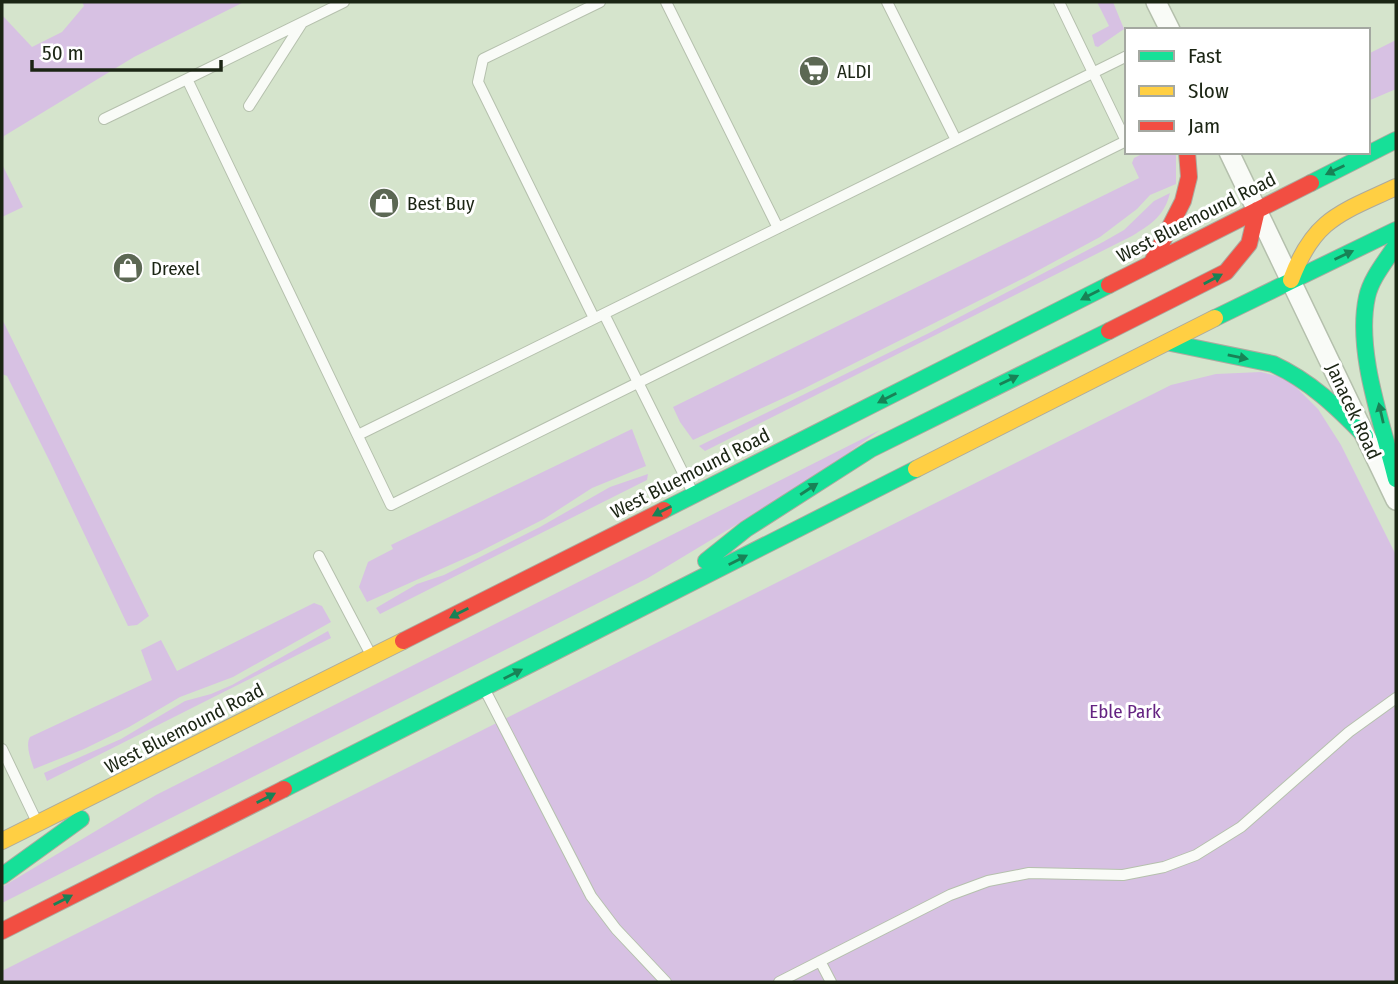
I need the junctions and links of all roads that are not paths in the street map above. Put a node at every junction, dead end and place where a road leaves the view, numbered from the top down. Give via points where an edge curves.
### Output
1 (344, 2) edge
2 (600, 2) edge
3 (666, 2) edge
4 (887, 2) edge
5 (1059, 2) edge
6 (1156, 2) edge
7 (302, 22) junction
8 (1169, 28) edge
9 (1125, 57) edge
10 (1093, 73) junction
11 (187, 79) junction
12 (249, 106) dead end
13 (104, 119) dead end
14 (1125, 139) edge
15 (956, 141) junction
16 (1125, 141) edge
17 (1370, 142) edge
18 (1392, 142) edge
19 (1370, 153) edge
20 (1187, 154) edge
21 (1230, 154) edge
22 (1368, 154) edge
23 (1396, 187) edge
24 (1257, 210) junction
25 (778, 228) junction
26 (1396, 230) edge
27 (1396, 245) edge
28 (1151, 264) junction
29 (1292, 280) junction
30 (599, 316) junction
31 (1171, 343) junction
32 (638, 384) junction
33 (358, 435) junction
34 (1366, 436) junction
35 (1396, 479) edge
36 (694, 495) junction
37 (1396, 500) edge
38 (319, 556) dead end
39 (656, 601) junction
40 (372, 657) junction
41 (484, 689) junction
42 (1396, 698) edge
43 (2, 749) edge
44 (144, 772) junction
45 (37, 824) junction
46 (2, 841) edge
47 (2, 876) edge
48 (2, 931) edge
49 (820, 961) junction
50 (666, 982) edge
51 (779, 982) edge
52 (831, 982) edge

1 - 7 lane
2 - 30 lane via 483,59 478,82
3 - 25 lane
4 - 15 lane
5 - 10 lane
6 - 8 street
7 - 11 lane
7 - 12 lane
9 - 10 lane
10 - 14 lane
10 - 15 lane
11 - 13 lane
11 - 33 lane
15 - 25 lane
16 - 32 lane
17 - 18 main road
18 -> 19 main road, West Bluemound Road
20 - 28 main road via 1189,177 1183,201
21 - 24 street
22 -> 24 main road, West Bluemound Road
23 - 29 main road via 1315,233
24 - 28 main road, West Bluemound Road
24 - 29 street
39 -> 24 main road via 746,529 871,449 1226,272 1253,239
25 - 30 lane
29 -> 26 main road
35 -> 27 main road via 1365,344 1367,298
28 -> 36 main road, West Bluemound Road
29 - 31 main road
29 - 34 street, Janacek Road
30 - 32 lane
30 - 33 lane
31 -> 34 main road via 1289,370 1330,400
39 -> 31 main road
32 - 33 lane via 391,505
32 - 36 lane
34 - 37 street, Janacek Road
36 -> 40 main road, West Bluemound Road
38 - 40 lane
41 -> 39 main road
40 - 44 main road, West Bluemound Road
48 -> 41 main road
41 - 50 lane via 591,896
42 - 49 lane via 1349,732 1241,827 1196,855 1123,875 1029,873 988,881 950,895
43 - 45 lane
44 - 45 main road, West Bluemound Road
44 - 47 main road
45 - 46 main road, West Bluemound Road
49 - 51 lane
49 - 52 lane

